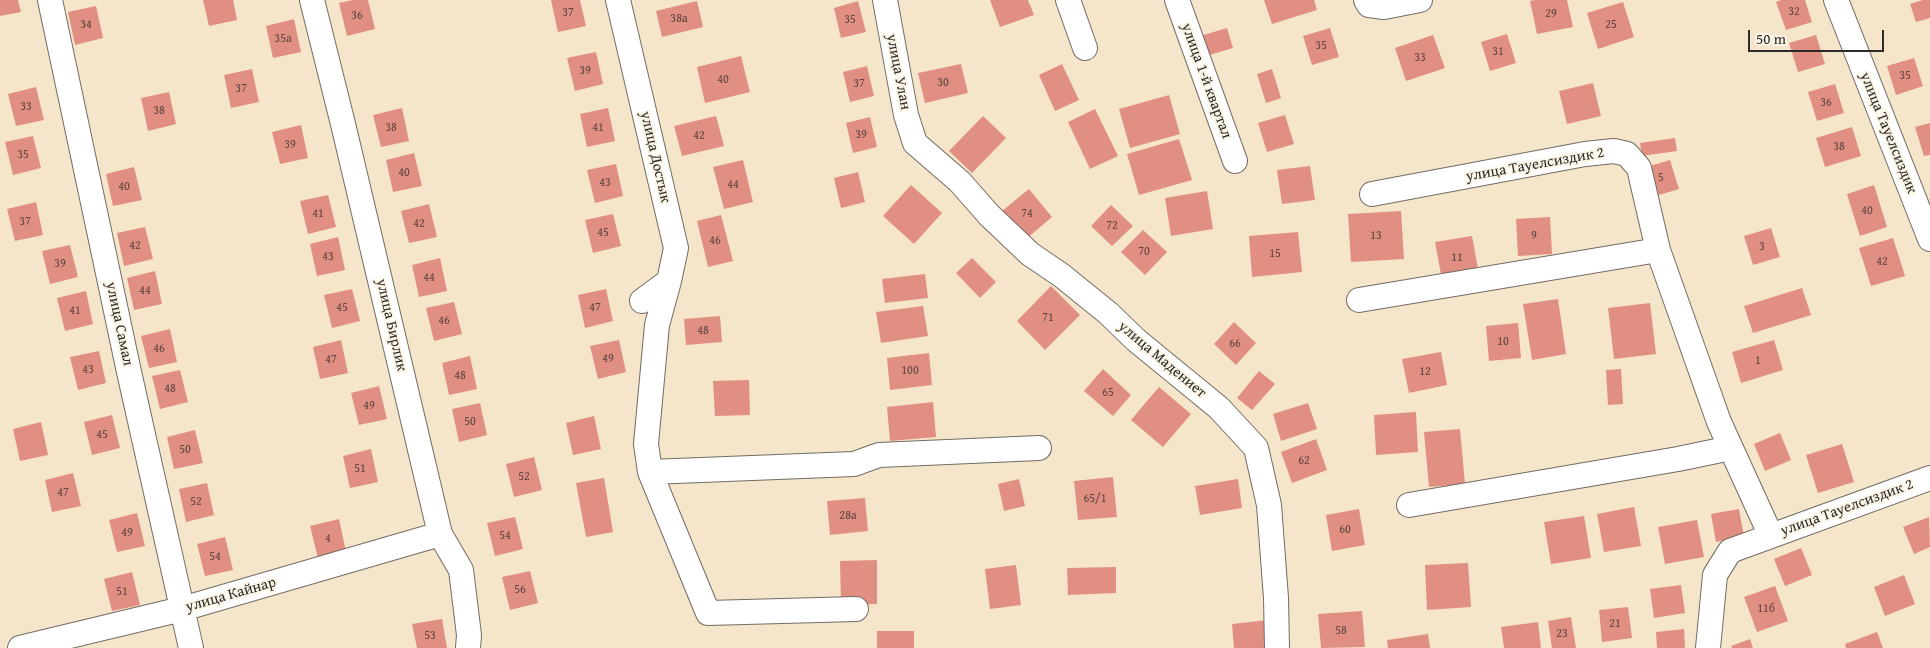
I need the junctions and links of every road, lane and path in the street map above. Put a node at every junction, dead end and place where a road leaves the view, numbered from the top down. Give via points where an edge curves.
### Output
1 (50, 0) edge
2 (312, 0) edge
3 (618, 0) edge
4 (885, 0) edge
5 (1068, 0) edge
6 (1177, 0) edge
7 (1366, 0) edge
8 (1420, 0) edge
9 (1836, 0) edge
10 (1085, 48) dead end
11 (914, 143) joint
12 (1235, 161) dead end
13 (1372, 194) dead end
14 (1930, 239) edge
15 (1658, 250) junction
16 (669, 281) junction
17 (1359, 300) dead end
18 (642, 301) dead end
19 (1039, 448) dead end
20 (1731, 448) junction
21 (650, 472) junction
22 (1930, 478) edge
23 (1409, 505) dead end
24 (440, 534) junction
25 (1771, 536) junction
26 (182, 609) junction
27 (856, 609) dead end
28 (20, 648) edge
29 (191, 648) edge
30 (468, 648) edge
31 (1277, 648) edge
32 (1708, 648) edge

1 - 26 street, улица Самал
2 - 24 street, улица Бирлик
3 - 16 street, улица Достык via 676,248
4 - 11 street, улица Улан
5 - 10 street
6 - 12 street, улица 1-й квартал
7 - 8 street via 1369,5 1384,7
9 - 14 street, улица Тауелсиздик
11 - 31 street, улица Мадениет via 960,182 1030,254 1108,313 1219,408 1256,448 1269,505
13 - 15 street, улица Тауелсиздик 2 via 1614,151 1627,154 1638,168
15 - 17 street
15 - 20 street, улица Тауелсиздик 2
16 - 18 street
16 - 21 street, улица Достык via 658,325 646,444
19 - 21 street via 879,455 854,464
20 - 23 street
20 - 25 street, улица Тауелсиздик 2
21 - 27 street, улица Достык via 708,613
22 - 25 street, улица Тауелсиздик 2
24 - 26 street, улица Кайнар
24 - 30 street, улица Бирлик via 461,570
25 - 32 street via 1730,552 1715,575
26 - 28 street, улица Кайнар
26 - 29 street, улица Самал

